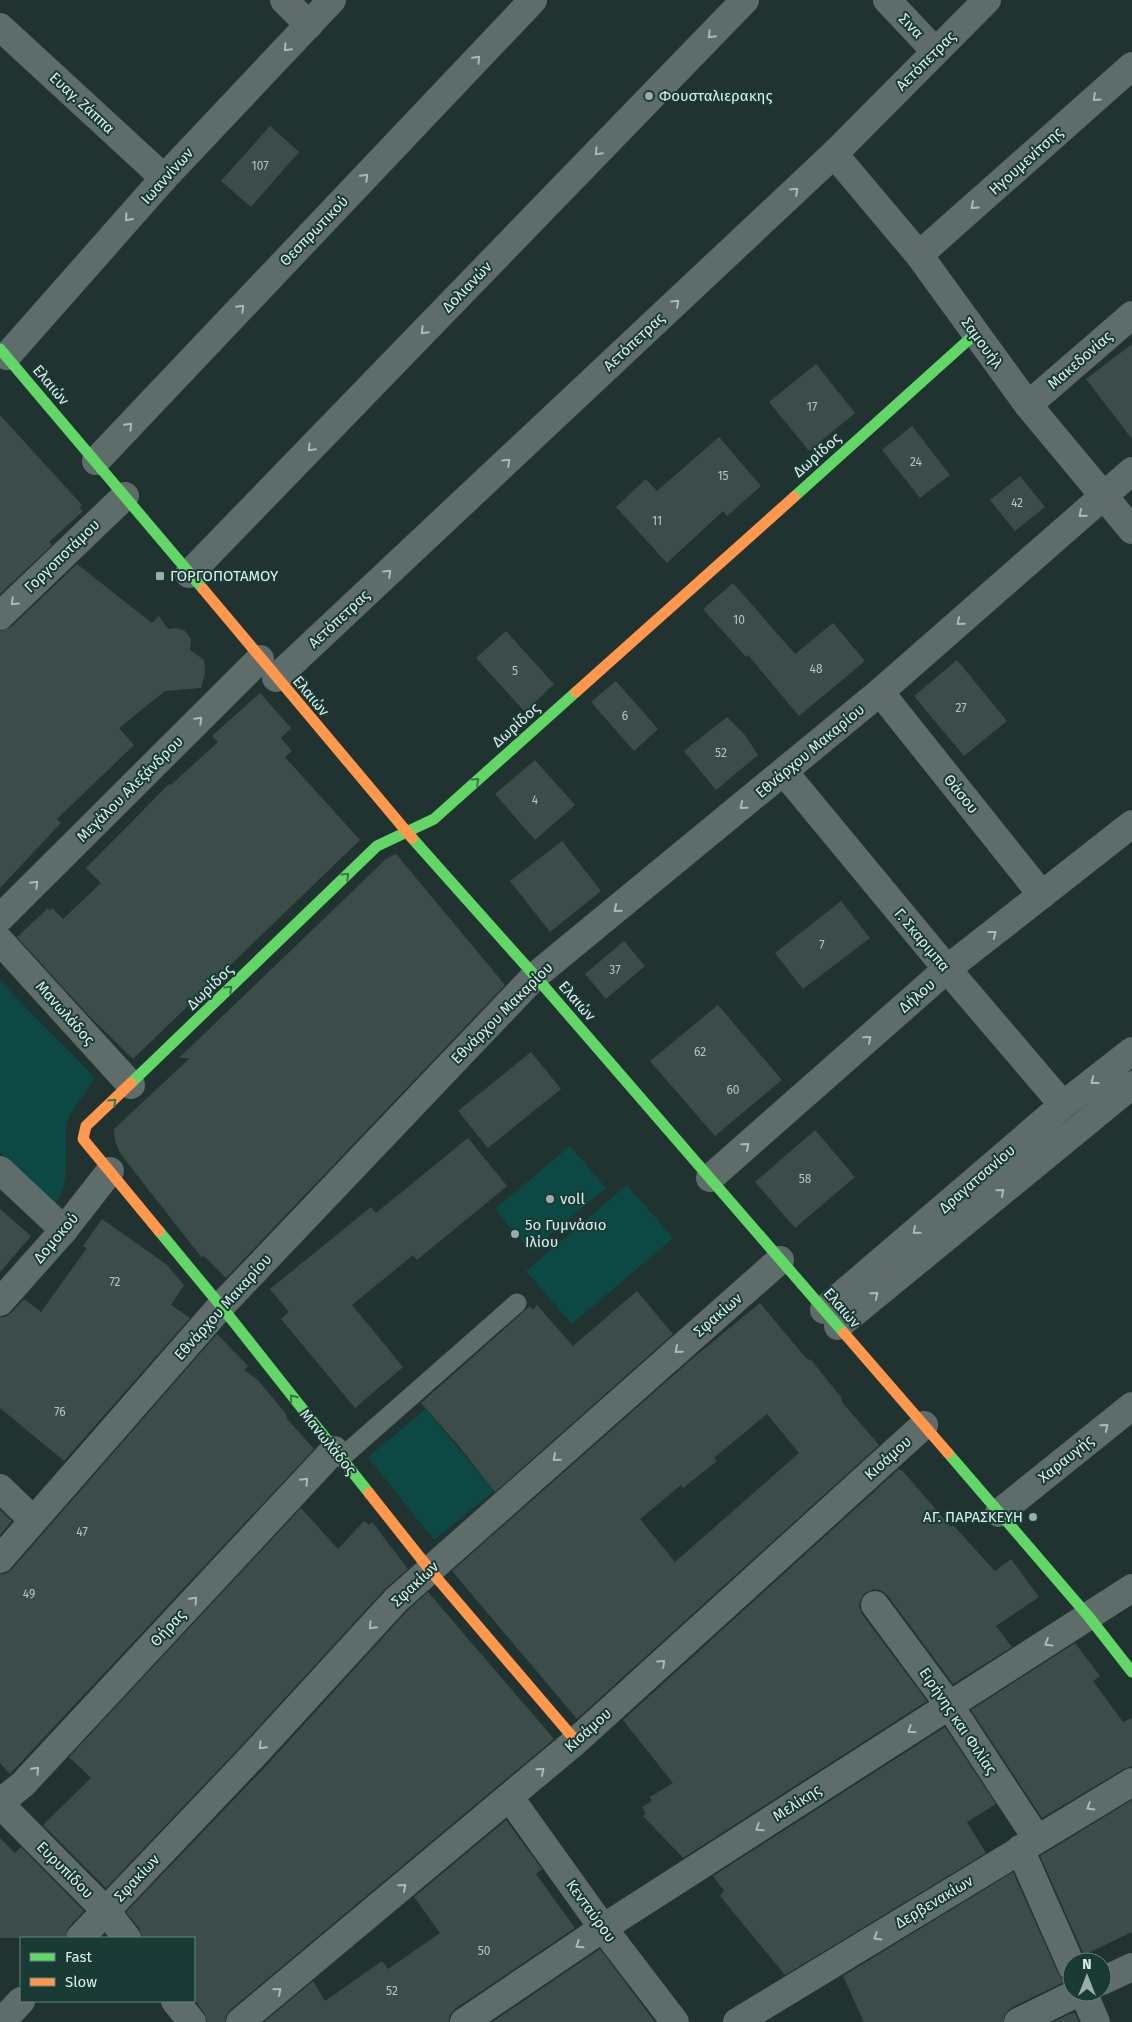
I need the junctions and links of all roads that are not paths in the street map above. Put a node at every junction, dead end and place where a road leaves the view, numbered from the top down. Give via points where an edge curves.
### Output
1 (284, 0) edge
2 (332, 0) edge
3 (533, 0) edge
4 (745, 0) edge
5 (887, 0) edge
6 (988, 0) edge
7 (309, 25) junction
8 (0, 28) edge
9 (935, 51) junction
10 (1132, 66) edge
11 (834, 154) junction
12 (164, 178) junction
13 (919, 255) junction
14 (1132, 315) edge
15 (975, 334) junction
16 (3, 352) edge
17 (1028, 405) junction
18 (96, 461) junction
19 (1132, 471) edge
20 (1104, 494) junction
21 (125, 496) junction
22 (1132, 530) edge
23 (189, 574) junction
24 (0, 616) edge
25 (268, 669) junction
26 (880, 692) junction
27 (784, 772) junction
28 (1132, 824) edge
29 (407, 832) junction
30 (1042, 895) junction
31 (0, 918) edge
32 (0, 941) edge
33 (947, 969) junction
34 (535, 976) junction
35 (1132, 1051) edge
36 (131, 1085) junction
37 (1132, 1085) edge
38 (1063, 1105) junction
39 (83, 1139) joint
40 (0, 1170) edge
41 (110, 1171) junction
42 (710, 1178) junction
43 (64, 1230) junction
44 (780, 1260) junction
45 (0, 1302) edge
46 (517, 1303) dead end
47 (221, 1306) junction
48 (831, 1318) junction
49 (1132, 1406) edge
50 (924, 1425) junction
51 (337, 1454) junction
52 (0, 1488) edge
53 (999, 1513) junction
54 (33, 1520) junction
55 (0, 1559) edge
56 (430, 1570) junction
57 (1132, 1588) edge
58 (875, 1605) dead end
59 (1089, 1617) junction
60 (1132, 1672) edge
61 (950, 1705) junction
62 (576, 1741) junction
63 (1132, 1782) edge
64 (510, 1798) junction
65 (0, 1804) edge
66 (1028, 1844) junction
67 (106, 1912) junction
68 (603, 1928) junction
69 (81, 1937) edge
70 (126, 1937) edge
71 (1067, 1952) edge
72 (1132, 1967) edge
73 (1112, 1976) edge
74 (1062, 2001) edge
75 (20, 2002) edge
76 (176, 2002) edge
77 (1086, 2002) edge
78 (1, 2022) edge
79 (192, 2022) edge
80 (240, 2022) edge
81 (464, 2022) edge
82 (675, 2022) edge
83 (737, 2022) edge
84 (1018, 2022) edge
85 (1096, 2022) edge

1 - 7 street
2 - 7 street, Ιωαννίνων
18 -> 3 street, Θεσπρωτικού
4 -> 23 street, Δολιανών
5 - 9 street, Σινα
6 - 9 street, Αετόπετρας
7 -> 12 street, Ιωαννίνων
8 - 12 street, Ευαγ. Ζάππα
9 - 11 street, Αετόπετρας
10 -> 13 street, Ηγουμενίτσης
11 - 13 street, Σαμουήλ
25 -> 11 street, Αετόπετρας
12 -> 16 street, Ιωαννίνων
13 - 15 street, Σαμουήλ
14 - 17 street, Μακεδονίας
15 - 17 street, Σαμουήλ
29 -> 15 street, Δωρίδος via 434,818
16 - 18 street, Ελαιών
17 - 20 street, Σαμουήλ
18 - 21 street, Ελαιών
19 - 20 street, Εθνάρχου Μακαρίου
20 - 22 street, Σαμουήλ
20 -> 26 street, Εθνάρχου Μακαρίου
21 - 23 street, Ελαιών
21 -> 24 street, Γοργοποτάμου
23 - 25 street, Ελαιών
25 - 29 street, Ελαιών
31 -> 25 street, Μεγάλου Αλεξάνδρου
26 - 27 street, Εθνάρχου Μακαρίου
26 - 30 street, Θάσου
27 - 33 street, Γ. Σκαριμπα
27 -> 34 street, Εθνάρχου Μακαρίου
28 - 30 street, Δήλου
29 - 34 street, Ελαιών
36 -> 29 street, Δωρίδος via 377,846
33 -> 30 street, Δήλου
32 - 36 street, Μανωλάδος
33 - 38 street, Γ. Σκαριμπα
42 -> 33 street, Δήλου
34 - 42 street, Ελαιών
34 - 47 street, Εθνάρχου Μακαρίου
35 -> 38 street, Δραγατσανίου
39 -> 36 street, Δωρίδος via 86,1126
48 -> 37 street, Δραγατσανίου
38 -> 48 street, Δραγατσανίου
39 - 41 street, Μανωλάδος
40 - 43 street
41 - 43 street, Δομοκού
41 - 47 street, Μανωλάδος
42 - 44 street, Ελαιών
43 - 45 street, Δομοκού
44 - 48 street, Ελαιών
44 -> 56 street, Σφακίων
46 - 51 lane
51 -> 47 street, Μανωλάδος
47 - 54 street, Εθνάρχου Μακαρίου
48 - 50 street, Ελαιών
53 -> 49 street, Χαραυγής
50 - 53 street, Ελαιών
62 -> 50 street, Κισάμου
51 - 56 street, Μανωλάδος
65 -> 51 street, Θήρας
52 - 54 street
53 - 59 street, Ελαιών
54 - 55 street, Εθνάρχου Μακαρίου
56 - 62 street, Μανωλάδος
56 -> 67 street, Σφακίων via 396,1600
57 - 59 street, Μελίκης
58 - 61 street, Ειρήνης και Φιλίας
59 - 60 street, Ελαιών
59 -> 61 street, Μελίκης
61 - 66 street, Ειρήνης και Φιλίας
61 -> 68 street, Μελίκης
64 -> 62 street, Κισάμου
63 -> 66 street, Δερβενακίων
64 - 68 street, Κενταύρου
80 -> 64 street, Κισάμου
65 - 67 street, Ευρυπίδου
66 - 71 street, Ειρήνης και Φιλίας
66 -> 83 street, Δερβενακίων
67 - 69 street, Σφακίων
67 - 70 street, Ευρυπίδου
68 -> 81 street, Μελίκης
68 - 82 street, Κενταύρου
72 - 73 street
74 - 84 street
75 - 78 street
76 - 79 street
77 - 85 street

